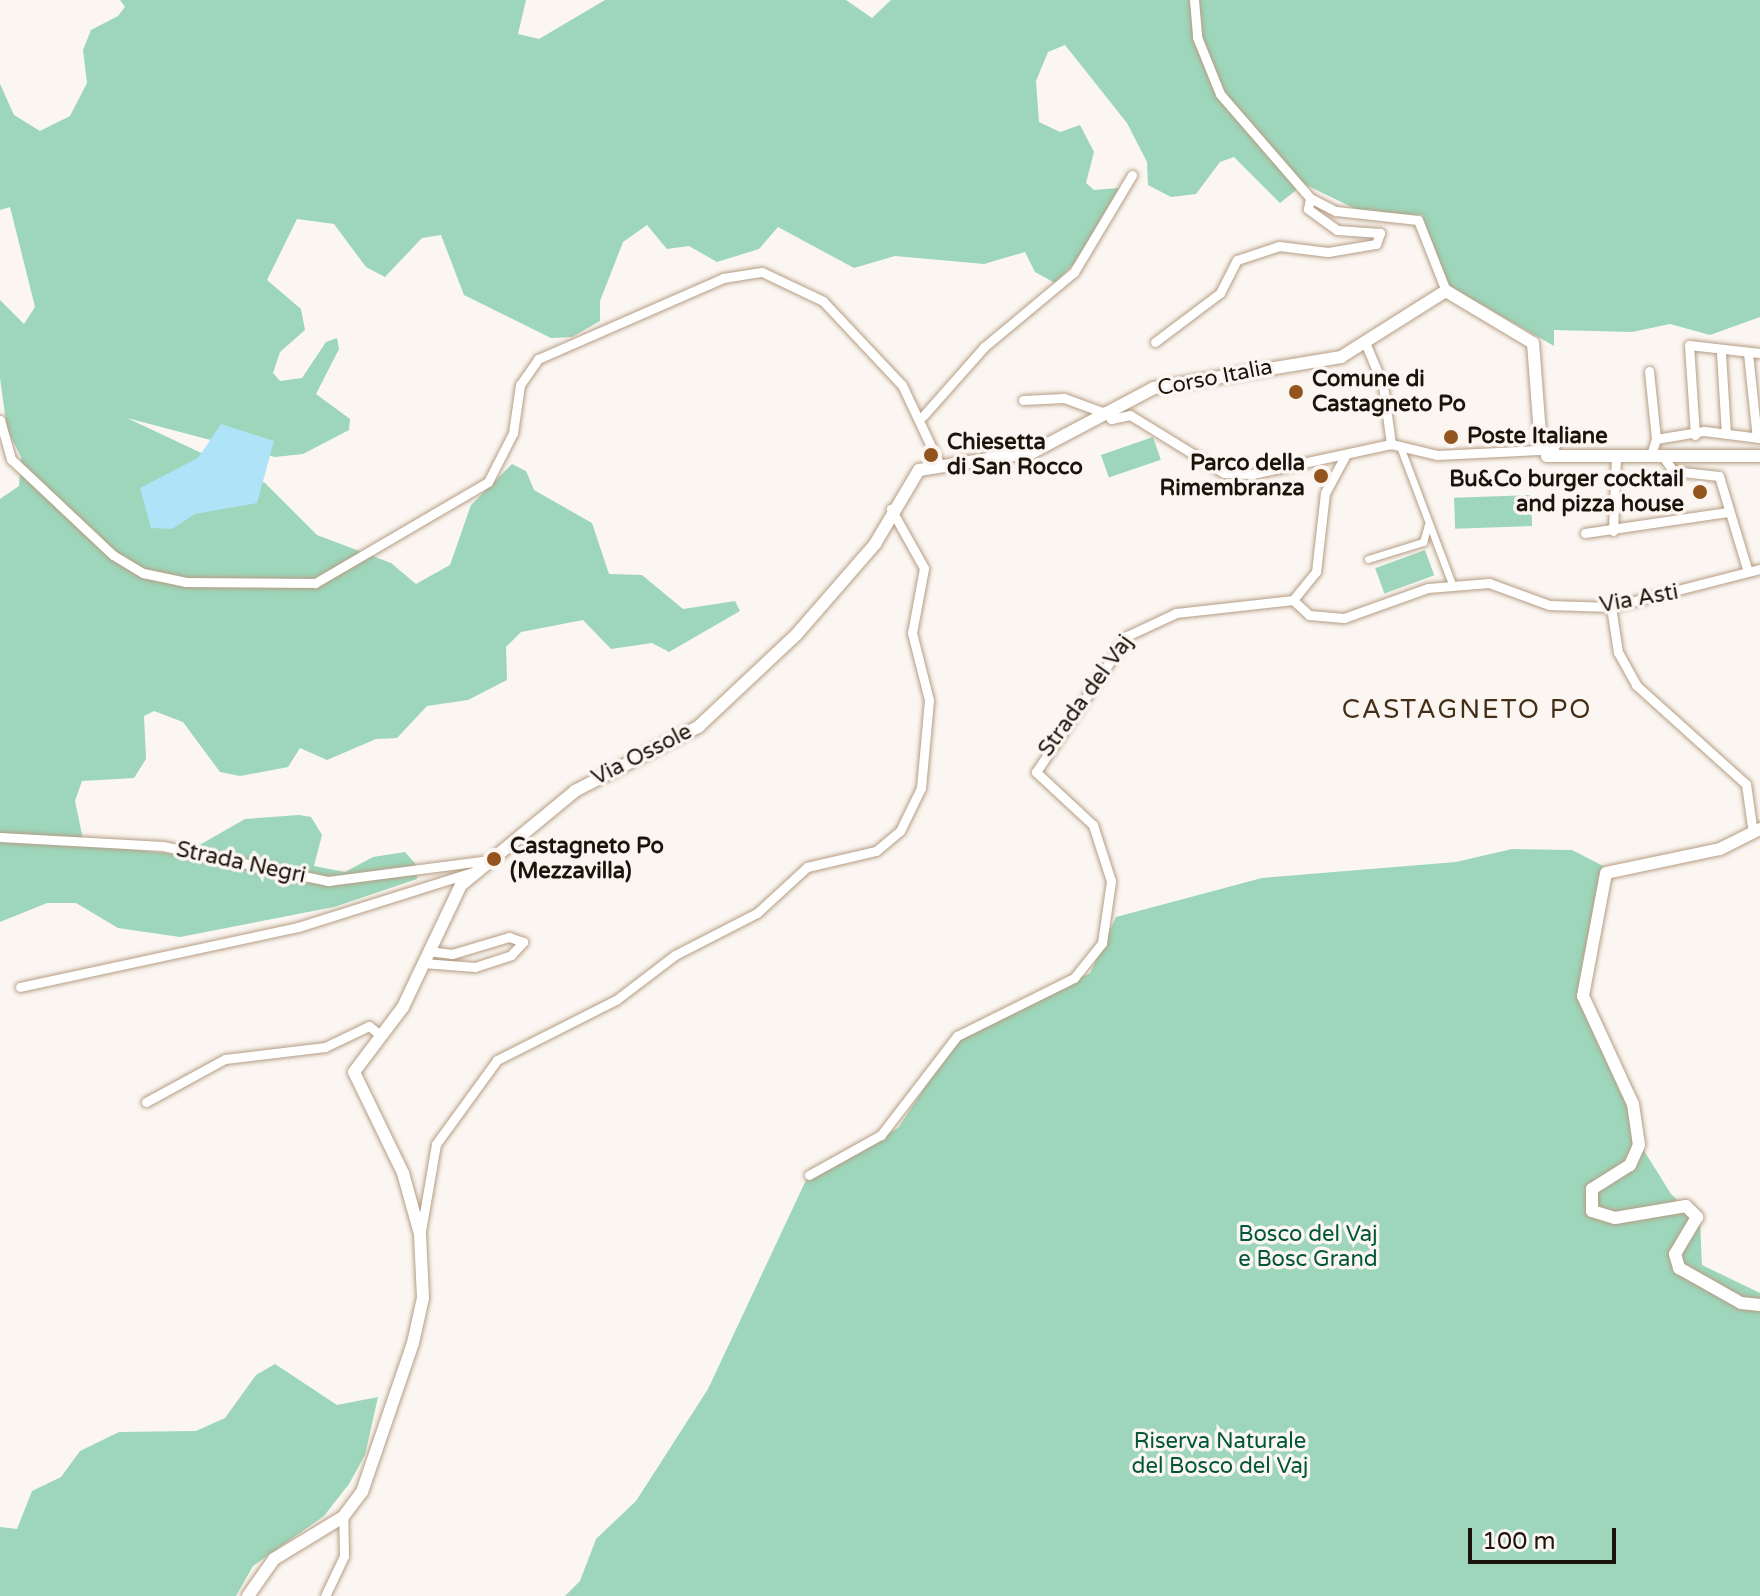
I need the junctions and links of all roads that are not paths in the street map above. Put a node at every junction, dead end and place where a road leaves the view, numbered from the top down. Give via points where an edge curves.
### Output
1 (1194, 0) edge
2 (1132, 175) dead end
3 (1310, 198) junction
4 (1446, 291) junction
5 (1155, 342) dead end
6 (1367, 347) junction
7 (1721, 353) junction
8 (1748, 353) junction
9 (1760, 353) edge
10 (1649, 371) dead end
11 (1023, 400) dead end
12 (1103, 412) junction
13 (923, 416) junction
14 (0, 420) edge
15 (1726, 434) junction
16 (1695, 435) junction
17 (1759, 438) edge
18 (1656, 439) junction
19 (1391, 444) junction
20 (1547, 448) junction
21 (1401, 449) junction
22 (1656, 455) junction
23 (1345, 456) junction
24 (1616, 456) junction
25 (1760, 456) edge
26 (938, 461) junction
27 (891, 509) junction
28 (1727, 512) junction
29 (1429, 523) junction
30 (1613, 531) junction
31 (1585, 533) dead end
32 (1368, 559) dead end
33 (1760, 569) edge
34 (1748, 572) junction
35 (1452, 584) junction
36 (1293, 600) junction
37 (1611, 607) junction
38 (1756, 831) edge
39 (0, 837) edge
40 (482, 861) junction
41 (472, 872) junction
42 (425, 957) junction
43 (20, 987) dead end
44 (380, 1035) junction
45 (146, 1102) dead end
46 (809, 1175) dead end
47 (420, 1234) junction
48 (1760, 1305) edge
49 (343, 1517) junction
50 (248, 1596) edge
51 (325, 1596) edge

1 - 3 street via 1197,37 1220,94
2 - 13 street via 1074,272 984,347
3 - 4 street via 1336,211 1418,220
3 - 5 street via 1308,209 1337,230 1380,233 1376,244 1328,252 1279,246 1237,260 1220,293
4 - 6 street, Corso Italia
4 - 20 street via 1533,343 1537,427
6 - 12 street, Corso Italia via 1322,361 1154,388
6 - 19 street via 1383,385
7 - 8 street
7 - 15 street
7 - 16 street via 1709,343 1689,345
8 - 9 street
8 - 17 street
10 - 18 street
11 - 12 street via 1064,398
12 - 23 street via 1111,419 1130,415 1224,473
12 - 26 street, Corso Italia via 1033,452
13 - 14 street via 808,290 762,272 723,278 538,359 526,370 509,445 488,482 315,583 186,582 143,573 113,555 11,459
13 - 26 street
15 - 16 street
15 - 17 street
16 - 18 street
18 - 22 street
19 - 21 street
19 - 23 street
20 - 21 street via 1437,455
20 - 24 street
21 - 29 street
22 - 24 street
22 - 25 street
22 - 28 street via 1673,471 1719,476
23 - 36 street via 1325,493 1316,572
24 - 30 street
26 - 27 street, Via Ossole via 906,482
27 - 40 street, Via Ossole via 875,544 796,635 698,727 599,775
27 - 47 street via 924,568 912,633 929,700 921,788 900,831 876,851 807,867 757,913 675,955 616,1000 497,1060 436,1144
28 - 30 street
28 - 34 street
29 - 32 street via 1423,542
29 - 35 street
30 - 31 street
33 - 34 street, Via Asti
34 - 37 street, Via Asti
35 - 36 street, Via Asti via 1344,618 1309,615
35 - 37 street, Via Asti via 1498,583 1549,605
36 - 46 street, Strada del Vaj via 1176,613 1127,636 1036,772 1093,825 1111,881 1102,943 1074,978 957,1036 881,1135
37 - 38 street via 1618,652 1636,685 1746,784
38 - 48 street via 1720,849 1606,873 1583,996 1633,1104 1639,1145 1630,1165 1592,1189 1592,1211 1615,1218 1686,1206 1697,1217 1675,1254 1679,1268 1741,1303
39 - 40 street, Strada Negri via 163,846 328,881
40 - 41 street, Via Ossole
41 - 42 street, Via Ossole
41 - 43 street via 298,927
42 - 42 street via 475,967 511,955 523,942 509,937
42 - 44 street, Via Ossole via 403,1007
44 - 45 street via 369,1026 325,1047 225,1059
44 - 47 street, Via Ossole via 354,1072 363,1101 403,1173
47 - 49 street via 423,1298 413,1343 372,1472
49 - 50 street via 274,1559
49 - 51 street via 344,1556

